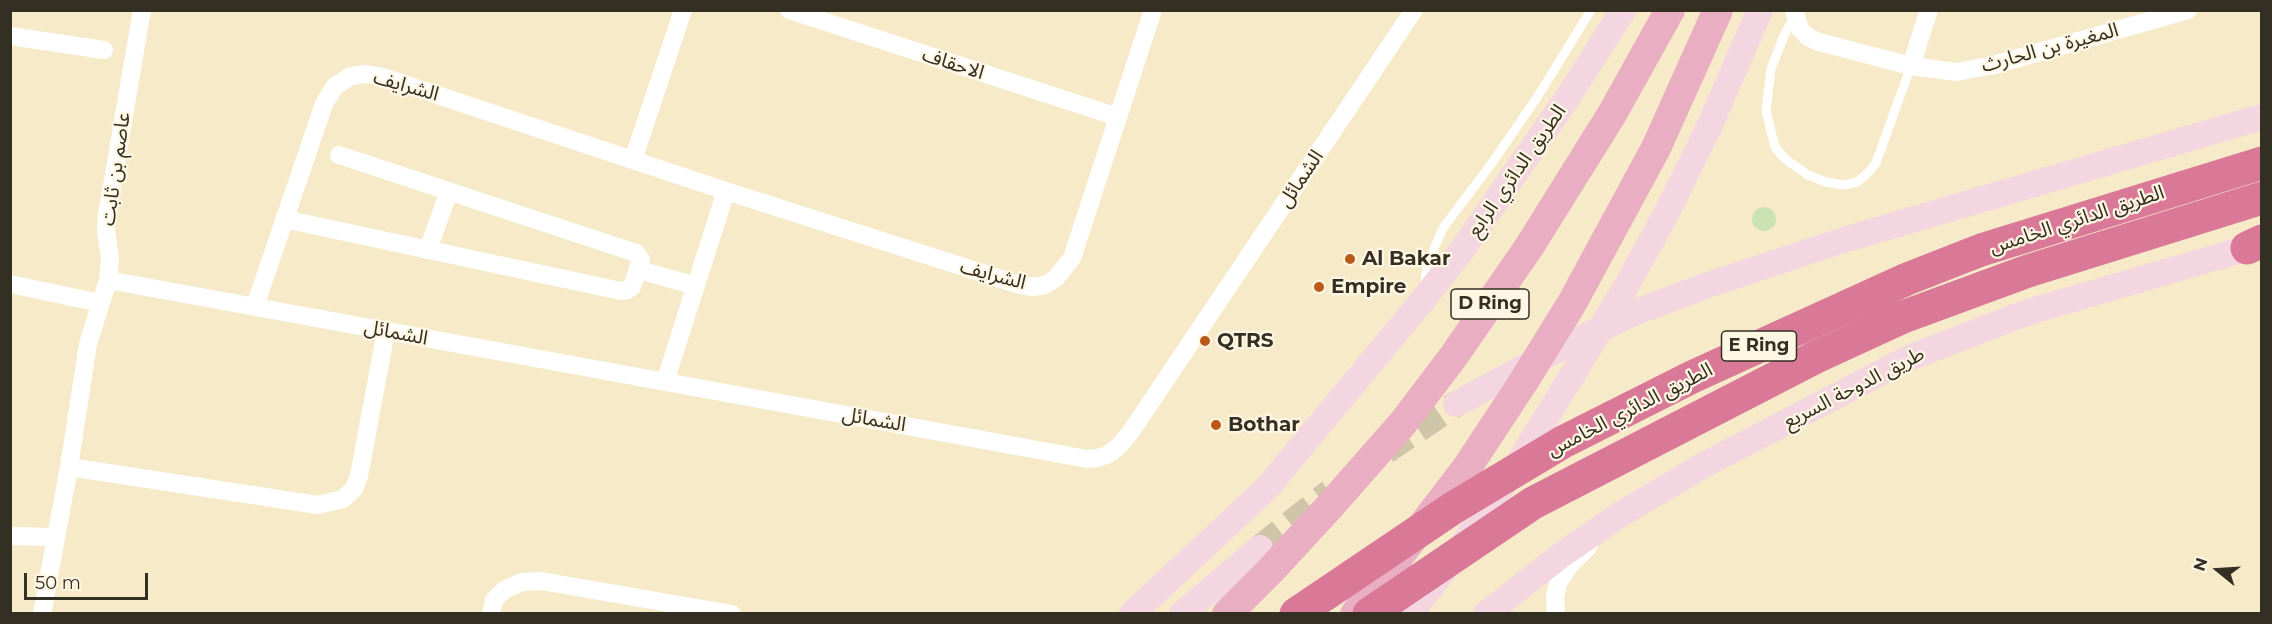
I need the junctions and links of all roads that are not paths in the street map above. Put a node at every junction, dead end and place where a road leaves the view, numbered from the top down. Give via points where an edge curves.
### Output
1 (142, 10) edge
2 (683, 10) edge
3 (789, 10) edge
4 (1153, 10) edge
5 (1591, 10) edge
6 (1623, 10) edge
7 (1670, 10) edge
8 (1718, 10) edge
9 (1760, 10) edge
10 (1929, 10) edge
11 (2188, 10) edge
12 (1407, 12) edge
13 (1794, 14) edge
14 (10, 36) edge
15 (104, 50) dead end
16 (1911, 66) junction
17 (1118, 117) junction
18 (2262, 117) edge
19 (339, 155) dead end
20 (633, 160) junction
21 (2262, 163) edge
22 (449, 191) junction
23 (726, 191) junction
24 (2262, 198) edge
25 (284, 219) junction
26 (2257, 244) edge
27 (428, 250) junction
28 (639, 270) junction
29 (108, 279) junction
30 (10, 284) edge
31 (696, 286) junction
32 (1422, 301) junction
33 (100, 303) junction
34 (255, 306) junction
35 (386, 331) junction
36 (665, 382) junction
37 (1456, 404) tunnel mouth
38 (69, 467) junction
39 (1621, 514) junction
40 (10, 536) edge
41 (55, 537) junction
42 (1260, 548) tunnel mouth
43 (42, 614) edge
44 (491, 614) edge
45 (732, 614) edge
46 (1132, 614) edge
47 (1182, 614) edge
48 (1227, 614) edge
49 (1296, 614) edge
50 (1356, 614) edge
51 (1369, 614) edge
52 (1410, 614) edge
53 (1486, 614) edge
54 (1556, 614) edge

1 - 29 street, عاصم بن ثابت via 107,215
2 - 20 street
3 - 17 street, الاحقاف
4 - 17 street, الشرايف
5 - 32 lane via 1538,96 1443,228 1428,263
6 - 32 street, الطريق الدائري الرابع / D Ring via 1557,114
7 - 48 main road, D Ring via 1529,247 1453,357 1403,423
8 - 50 main road, D Ring via 1660,138 1572,303 1468,466
9 - 52 street via 1665,216 1575,374 1516,467
10 - 16 street
11 - 16 street, المغيرة بن الحارث via 1994,65 1956,72
12 - 36 street, الشمائل via 1130,433 1107,455 1087,459
13 - 16 street, المغيرة بن الحارث via 1800,29 1819,42
13 - 16 lane via 1771,69 1766,111 1775,147 1808,175 1843,185 1857,182 1868,173 1876,163
14 - 15 street
17 - 23 street, الشرايف via 1072,258 1045,285 1020,285
18 - 37 street via 1858,235 1708,285 1631,314
19 - 22 street
20 - 23 street, الشرايف
20 - 25 street, الشرايف via 383,77 351,76 335,86 324,104
21 - 49 highway, الطريق الدائري الخامس / E Ring via 1982,250 1907,279 1692,377 1563,442 1473,496
22 - 27 street
22 - 28 street via 636,253 641,260
23 - 31 street
24 - 51 highway, الطريق الدائري الخامس / E Ring via 2028,271 1903,317 1816,357 1533,503
25 - 27 street
25 - 34 street, الشرايف
26 - 39 street, طريق الدوحة السريع via 2028,312 1944,343 1704,465
27 - 28 street via 621,291 632,287
28 - 31 street
29 - 33 street, عاصم بن ثابت
29 - 34 street, الشمائل
30 - 33 street
31 - 36 street
32 - 46 street, الطريق الدائري الرابع / D Ring via 1267,488
33 - 38 street, عاصم بن ثابت via 88,344
34 - 35 street, الشمائل
35 - 36 street, الشمائل
35 - 38 street via 359,476 354,489 343,499 318,505
38 - 41 street, عاصم بن ثابت
39 - 53 street, طريق الدوحة السريع
39 - 54 street via 1570,565 1558,583
40 - 41 street
41 - 43 street, عاصم بن ثابت
42 - 47 street
44 - 45 street via 494,600 504,590 522,582 541,581

